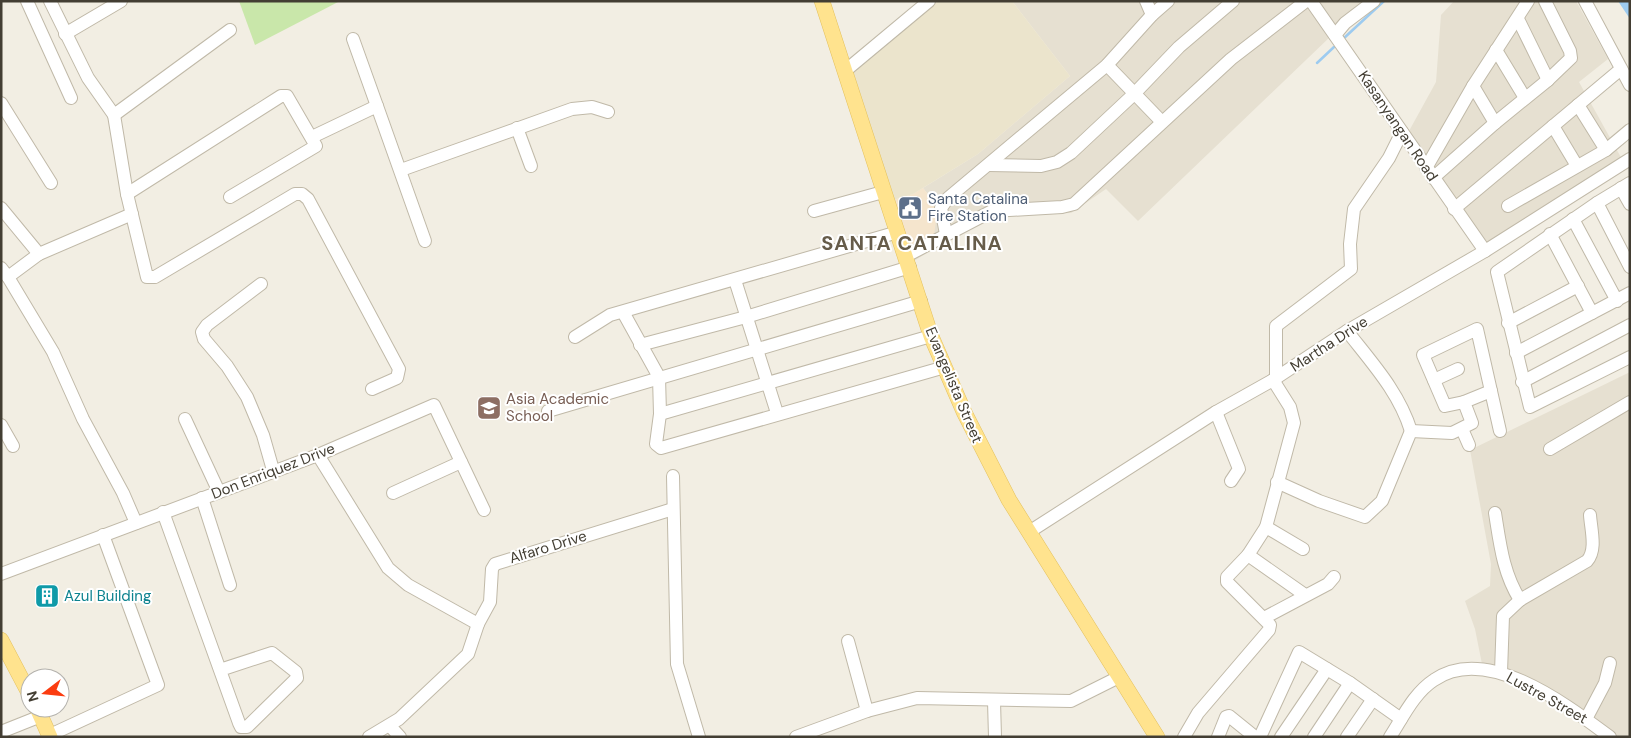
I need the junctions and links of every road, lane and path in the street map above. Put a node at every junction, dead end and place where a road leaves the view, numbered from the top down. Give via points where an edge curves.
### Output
1 (27, 1) edge
2 (50, 1) edge
3 (121, 1) edge
4 (822, 1) edge
5 (929, 1) edge
6 (1146, 1) edge
7 (1168, 1) edge
8 (1233, 1) edge
9 (1306, 1) edge
10 (1311, 1) edge
11 (1374, 1) edge
12 (1528, 1) edge
13 (1545, 1) edge
14 (1585, 1) edge
15 (1220, 6) edge
16 (1152, 14) junction
17 (1518, 19) junction
18 (230, 30) dead end
19 (66, 34) junction
20 (1335, 35) junction
21 (353, 39) dead end
22 (1496, 50) junction
23 (1107, 65) junction
24 (1621, 70) junction
25 (845, 71) junction
26 (1548, 80) junction
27 (1630, 84) edge
28 (1473, 86) junction
29 (1134, 94) junction
30 (71, 98) dead end
31 (1525, 98) junction
32 (1, 103) edge
33 (1578, 105) junction
34 (377, 106) junction
35 (608, 112) dead end
36 (114, 115) junction
37 (1162, 122) junction
38 (1495, 123) junction
39 (1553, 126) junction
40 (517, 128) junction
41 (1630, 130) edge
42 (1402, 132) junction
43 (312, 137) junction
44 (1606, 150) junction
45 (1630, 159) edge
46 (989, 165) junction
47 (531, 166) dead end
48 (1577, 166) junction
49 (401, 170) junction
50 (1429, 173) junction
51 (51, 183) dead end
52 (1625, 186) edge
53 (883, 192) junction
54 (127, 194) junction
55 (230, 197) dead end
56 (1597, 203) junction
57 (1630, 204) edge
58 (1508, 206) dead end
59 (1, 208) edge
60 (1454, 209) junction
61 (814, 211) dead end
62 (132, 214) junction
63 (1573, 219) junction
64 (898, 232) junction
65 (946, 234) junction
66 (1550, 234) junction
67 (425, 240) dead end
68 (1485, 251) junction
69 (39, 254) junction
70 (908, 262) junction
71 (1630, 267) edge
72 (4, 273) edge
73 (735, 280) junction
74 (261, 284) dead end
75 (1578, 286) junction
76 (1630, 294) edge
77 (1617, 300) junction
78 (921, 301) junction
79 (623, 312) junction
80 (1592, 313) junction
81 (746, 317) junction
82 (1508, 323) junction
83 (1630, 325) edge
84 (1347, 331) junction
85 (931, 336) junction
86 (575, 337) dead end
87 (640, 345) junction
88 (756, 350) junction
89 (1516, 353) junction
90 (1630, 357) edge
91 (945, 367) junction
92 (1458, 369) dead end
93 (659, 377) junction
94 (1275, 380) junction
95 (1434, 380) junction
96 (1522, 382) junction
97 (766, 383) junction
98 (372, 389) dead end
99 (1491, 391) junction
100 (1464, 402) junction
101 (1630, 402) edge
102 (548, 411) dead end
103 (1216, 412) junction
104 (660, 414) junction
105 (777, 414) junction
106 (185, 419) dead end
107 (1, 425) edge
108 (1462, 429) junction
109 (1500, 431) dead end
110 (1411, 432) junction
111 (1469, 445) dead end
112 (14, 446) dead end
113 (1550, 449) dead end
114 (318, 455) junction
115 (461, 462) junction
116 (274, 470) junction
117 (673, 476) dead end
118 (1231, 481) dead end
119 (1278, 482) junction
120 (219, 492) junction
121 (393, 493) dead end
122 (202, 498) junction
123 (673, 509) junction
124 (484, 510) dead end
125 (163, 512) junction
126 (1495, 512) dead end
127 (1590, 516) dead end
128 (136, 523) junction
129 (1266, 527) junction
130 (1029, 532) junction
131 (104, 535) junction
132 (1303, 549) dead end
133 (1248, 555) junction
134 (1, 574) edge
135 (1334, 577) dead end
136 (230, 585) dead end
137 (1305, 595) junction
138 (1520, 600) junction
139 (1264, 618) junction
140 (478, 624) junction
141 (1, 640) edge
142 (848, 641) dead end
143 (1610, 663) dead end
144 (1327, 669) junction
145 (220, 670) junction
146 (1501, 672) junction
147 (20, 676) edge
148 (1119, 677) junction
149 (1350, 683) junction
150 (1373, 699) junction
151 (994, 701) junction
152 (867, 711) junction
153 (28, 718) edge
154 (42, 718) edge
155 (1401, 719) junction
156 (1586, 720) junction
157 (390, 726) junction
158 (1, 732) edge
159 (50, 736) edge
160 (369, 737) edge
161 (400, 737) edge
162 (699, 737) edge
163 (796, 737) edge
164 (995, 737) edge
165 (1157, 737) edge
166 (1184, 737) edge
167 (1218, 737) edge
168 (1254, 737) edge
169 (1260, 737) edge
170 (1281, 737) edge
171 (1314, 737) edge
172 (1347, 737) edge
173 (1390, 737) edge
174 (1610, 737) edge

1 - 30 street
2 - 19 street
3 - 19 street
4 - 25 main road, Evangelista Street
5 - 25 street
6 - 16 street
7 - 16 street
8 - 15 street
9 - 37 street via 1231,59
10 - 20 street, Kasanyangan Road
11 - 20 street
12 - 17 street
13 - 26 street via 1571,55
14 - 24 street
15 - 29 street
16 - 23 street
17 - 22 street
17 - 26 street
18 - 36 street
19 - 36 street via 88,78
20 - 42 street, Kasanyangan Road
21 - 34 street
22 - 28 street
22 - 31 street
23 - 29 street
23 - 46 street
24 - 27 street
24 - 33 street
25 - 53 main road, Evangelista Street
26 - 31 street
28 - 38 street
28 - 50 street
29 - 37 street
29 - 46 street via 1071,153 1057,162 1041,166
31 - 38 street
32 - 51 street
33 - 39 street
33 - 44 street
34 - 43 street
34 - 49 street
35 - 40 street via 592,107 572,109
36 - 54 street
37 - 65 street via 1074,204 992,211
38 - 50 street
39 - 48 street
39 - 60 street
40 - 47 street
40 - 49 street
41 - 44 street
42 - 50 street, Kasanyangan Road
42 - 94 street via 1389,158 1354,210 1351,269 1276,326
43 - 54 street via 288,96 282,96
43 - 55 street via 316,144 314,149
44 - 48 street
45 - 68 street, Martha Drive
46 - 65 street via 943,204
48 - 58 street
49 - 67 street
50 - 60 street, Kasanyangan Road
52 - 56 street
52 - 57 street
53 - 61 street
53 - 64 main road, Evangelista Street
54 - 62 street
56 - 63 street
56 - 71 street
59 - 69 street
60 - 68 street, Kasanyangan Road
62 - 69 street
62 - 98 street via 145,274 151,279 295,194 302,194 308,199 400,369 397,378
63 - 66 street
63 - 77 street
64 - 70 main road, Evangelista Street
64 - 73 street
65 - 70 street
66 - 75 street
66 - 82 street via 1497,272
68 - 84 street, Martha Drive
69 - 72 street
70 - 78 main road, Evangelista Street
70 - 81 street
72 - 128 street via 53,352
73 - 79 street
73 - 81 street
74 - 116 street via 202,332 247,397
75 - 80 street
75 - 82 street
76 - 77 street
77 - 80 street
78 - 85 main road, Evangelista Street
78 - 88 street
79 - 86 street via 599,320
79 - 87 street
80 - 89 street
81 - 87 street
81 - 88 street
82 - 89 street
83 - 96 street
84 - 94 street, Martha Drive
84 - 110 street via 1394,393
85 - 91 main road, Evangelista Street
85 - 97 street
87 - 93 street
88 - 93 street
88 - 97 street
89 - 96 street
90 - 96 street via 1535,406 1528,404
91 - 105 street
91 - 130 main road, Evangelista Street via 981,448
92 - 95 street
93 - 102 street
93 - 104 street
94 - 103 street, Martha Drive
94 - 119 street via 1290,407 1294,423
95 - 99 street via 1423,355 1477,329
95 - 100 street via 1444,406
97 - 104 street
97 - 105 street
99 - 100 street
99 - 109 street
100 - 108 street via 1472,423
101 - 113 street
103 - 118 street via 1239,469
103 - 130 street, Martha Drive
104 - 105 street via 656,444 661,448
106 - 120 street
107 - 112 street
108 - 110 street via 1452,433
108 - 111 street
110 - 119 street via 1382,501 1365,517
114 - 115 street, Don Enriquez Drive via 434,405
114 - 116 street, Don Enriquez Drive
114 - 140 street via 388,568 408,585
115 - 121 street
115 - 124 street, Don Enriquez Drive
116 - 120 street, Don Enriquez Drive
117 - 123 street
119 - 129 street
120 - 122 street, Don Enriquez Drive
122 - 125 street, Don Enriquez Drive
122 - 136 street
123 - 140 street, Alfaro Drive via 494,564 490,602
123 - 162 street via 677,664
125 - 128 street, Don Enriquez Drive
125 - 145 street
126 - 138 street via 1503,562 1510,584
127 - 138 street via 1593,550 1587,561
128 - 131 street, Don Enriquez Drive
129 - 132 street
129 - 133 street
130 - 148 main road, Evangelista Street
131 - 134 street, Don Enriquez Drive
131 - 159 street via 158,685
133 - 137 street
133 - 139 street via 1227,577 1227,582
135 - 137 street via 1328,584
137 - 139 street
138 - 146 street via 1503,616
139 - 166 street via 1270,625 1269,630 1198,713
140 - 157 street, Alfaro Drive via 468,654
141 - 147 main road
142 - 152 street
143 - 156 street via 1605,684
144 - 149 street
144 - 169 street via 1302,652 1296,655
144 - 170 street
145 - 145 street via 272,653 298,675 244,728 239,723
146 - 155 street, Lustre Street via 1472,668 1442,675 1422,690
146 - 156 street, Lustre Street
148 - 151 street via 1071,701
148 - 165 main road, Evangelista Street
149 - 150 street
149 - 171 street
150 - 155 street
150 - 172 street
151 - 152 street via 917,698
151 - 164 street
152 - 163 street
153 - 158 street
154 - 159 main road
155 - 173 street, Lustre Street
156 - 174 street, Lustre Street
157 - 160 street, Alfaro Drive
157 - 161 street
167 - 168 street via 1229,716

